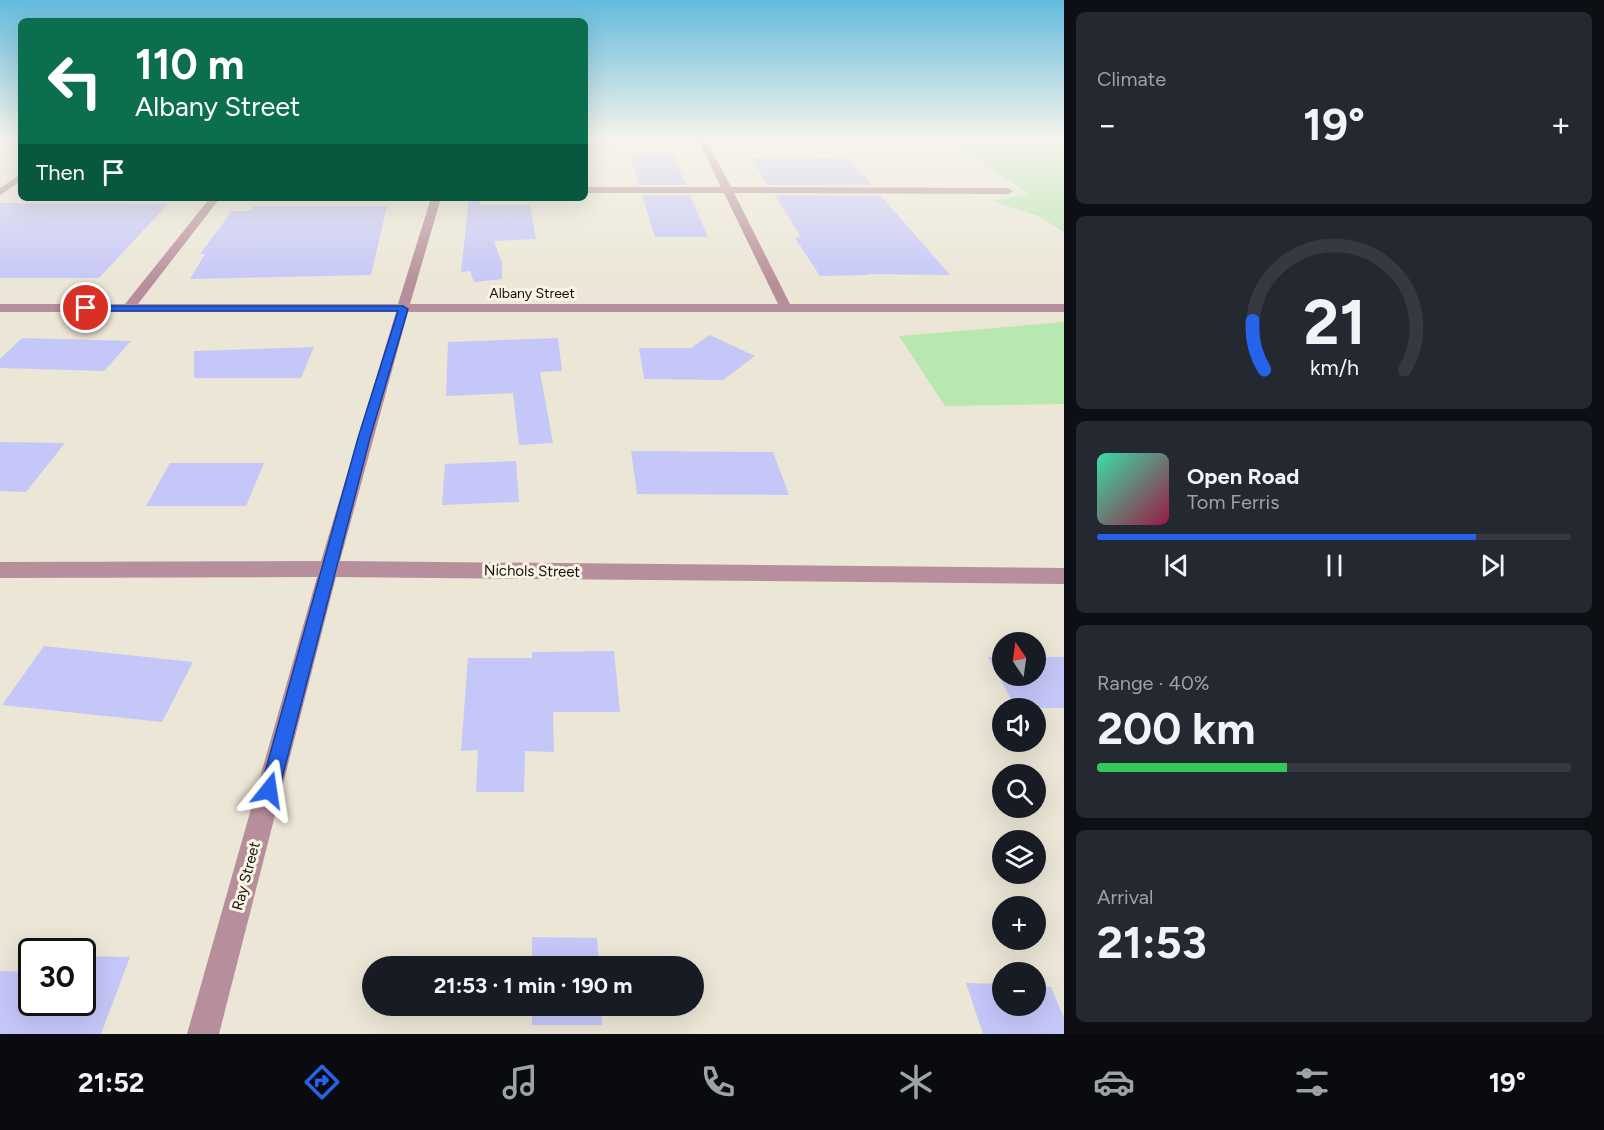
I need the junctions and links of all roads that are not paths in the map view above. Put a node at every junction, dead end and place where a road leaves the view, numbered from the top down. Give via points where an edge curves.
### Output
1 (727, 187) edge
2 (18, 188) edge
3 (2, 189) edge
4 (588, 190) edge
5 (728, 190) junction
6 (1008, 191) dead end
7 (213, 201) edge
8 (435, 201) edge
9 (0, 308) edge
10 (129, 308) junction
11 (786, 308) junction
12 (1064, 308) edge
13 (403, 309) junction
14 (329, 569) junction
15 (0, 570) edge
16 (1064, 576) edge
17 (203, 1034) edge

1 - 5 street
2 - 3 street
4 - 5 street
5 - 6 street
5 - 11 street
7 - 10 street
8 - 13 street, Ray Street
9 - 10 street, Albany Street
10 - 13 street, Albany Street
11 - 12 street, Albany Street
11 - 13 street, Albany Street
13 - 14 street, Ray Street
14 - 15 street, Nichols Street
14 - 16 street, Nichols Street
14 - 17 street, Ray Street

